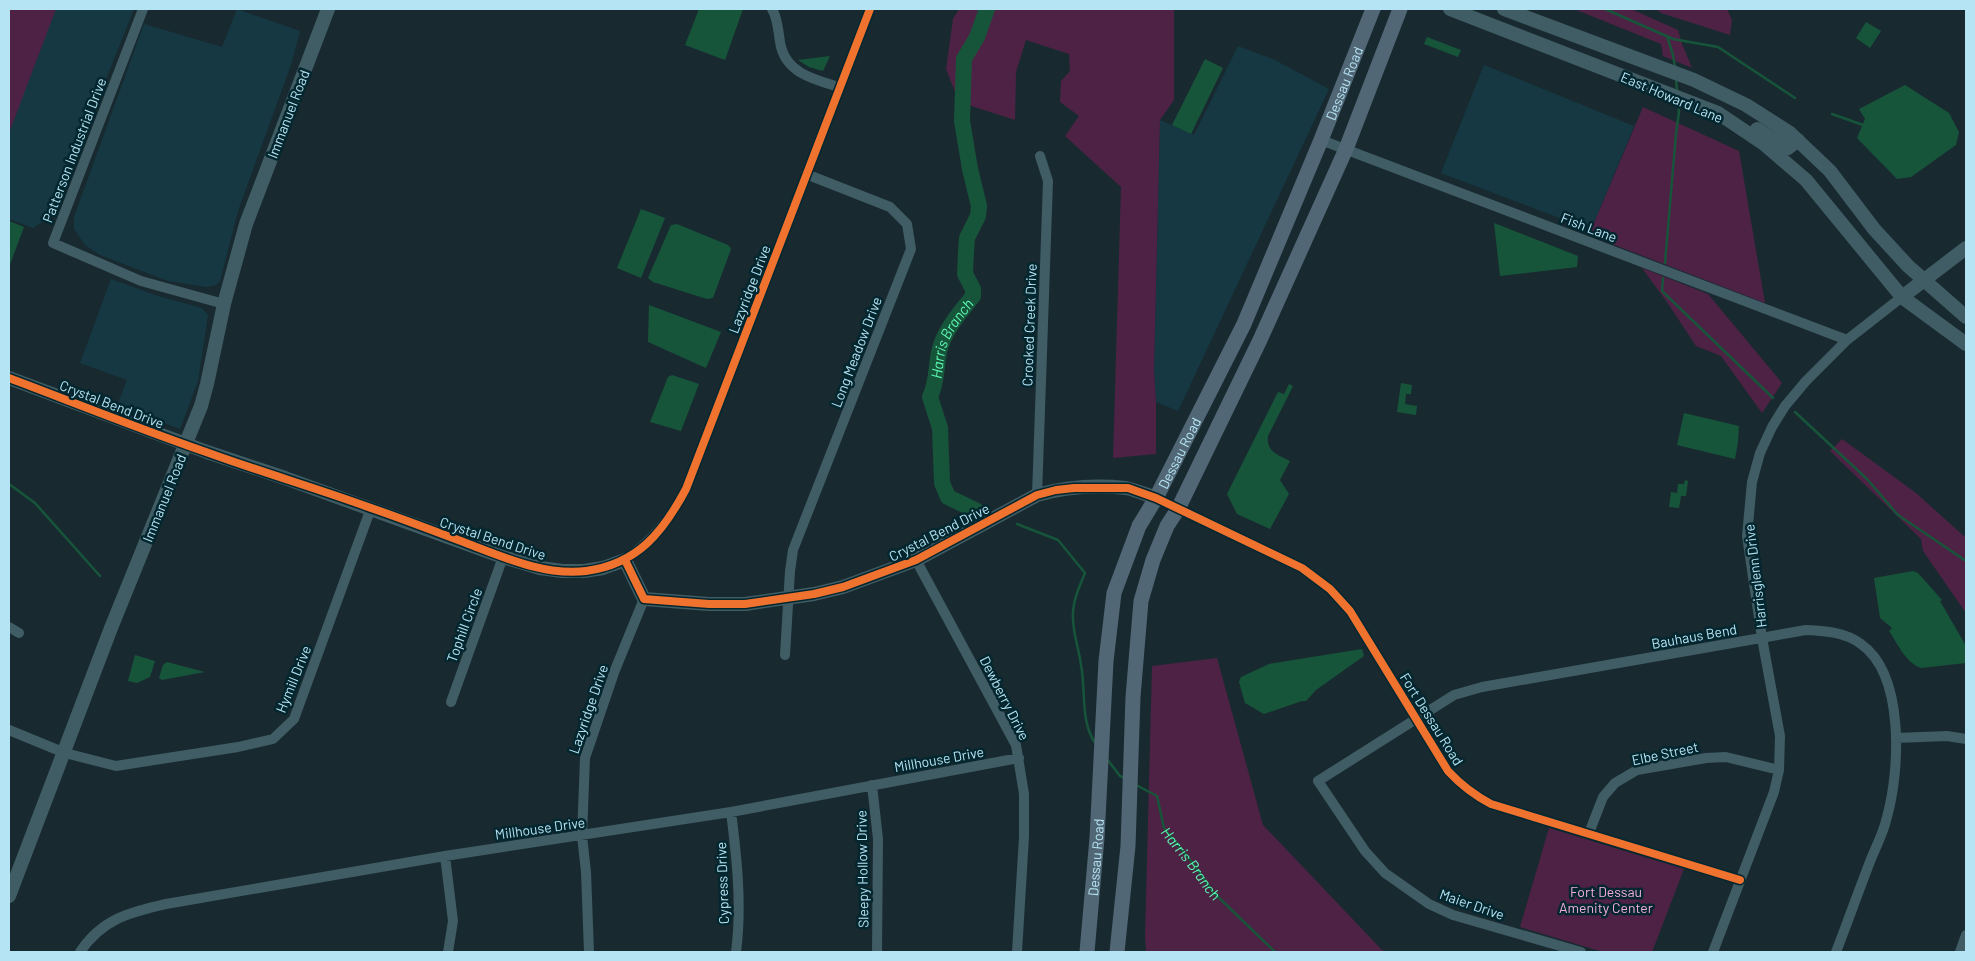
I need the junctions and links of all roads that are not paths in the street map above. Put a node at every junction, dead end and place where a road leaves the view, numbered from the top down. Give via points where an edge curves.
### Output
1 (143, 9) edge
2 (328, 9) edge
3 (772, 9) edge
4 (870, 9) edge
5 (1373, 9) edge
6 (1400, 9) edge
7 (1450, 9) edge
8 (1504, 9) edge
9 (839, 87) junction
10 (1718, 113) junction
11 (1321, 140) junction
12 (1798, 140) junction
13 (1346, 149) junction
14 (1040, 156) dead end
15 (806, 174) junction
16 (1966, 248) edge
17 (1923, 280) junction
18 (1902, 297) junction
19 (224, 304) junction
20 (1966, 317) edge
21 (1847, 340) junction
22 (1966, 344) edge
23 (9, 378) edge
24 (186, 445) junction
25 (1037, 495) junction
26 (1156, 498) junction
27 (371, 508) junction
28 (1178, 508) junction
29 (503, 557) junction
30 (625, 560) junction
31 (916, 560) junction
32 (644, 598) junction
33 (789, 598) junction
34 (9, 627) edge
35 (19, 633) dead end
36 (1762, 638) junction
37 (786, 655) dead end
38 (451, 702) dead end
39 (1416, 717) junction
40 (9, 730) edge
41 (1896, 738) junction
42 (1966, 739) edge
43 (65, 753) junction
44 (1019, 758) junction
45 (1779, 770) junction
46 (1318, 780) joint
47 (872, 785) junction
48 (730, 812) junction
49 (1589, 833) junction
50 (582, 836) junction
51 (445, 856) junction
52 (1740, 880) junction
53 (9, 896) edge
54 (1966, 935) edge
55 (80, 952) edge
56 (448, 952) edge
57 (589, 952) edge
58 (736, 952) edge
59 (877, 952) edge
60 (1018, 952) edge
61 (1088, 952) edge
62 (1117, 952) edge
63 (1581, 952) edge
64 (1713, 952) edge
65 (1836, 952) edge
66 (1960, 952) edge

1 - 19 street, Patterson Industrial Drive via 53,243 141,281
2 - 19 street, Immanuel Road via 246,224
3 - 9 street via 786,59 806,76
4 - 9 street, Lazyridge Drive
5 - 11 main road, Dessau Road
6 - 13 main road, Dessau Road
7 - 10 street, East Howard Lane
8 - 12 street, East Howard Lane via 1694,80 1746,105
9 - 15 street, Lazyridge Drive
10 - 12 street via 1738,116 1788,148
10 - 18 street, East Howard Lane via 1764,144 1806,180
11 - 13 street, Fish Lane
11 - 26 main road, Dessau Road via 1244,324
12 - 17 street, East Howard Lane via 1830,171 1874,229
13 - 21 street, Fish Lane
13 - 28 main road, Dessau Road via 1260,340
14 - 25 street, Crooked Creek Drive via 1048,181
15 - 30 street, Lazyridge Drive via 686,489 660,530
15 - 33 street, Long Meadow Drive via 890,207 907,224 911,249 794,550
16 - 17 street, Harrisglenn Drive
17 - 18 street, Harrisglenn Drive
17 - 20 street, East Howard Lane
18 - 21 street, Harrisglenn Drive
18 - 22 street, East Howard Lane
19 - 24 street, Immanuel Road via 207,384
21 - 36 street, Harrisglenn Drive via 1785,406 1760,453 1752,482 1747,536
23 - 24 street, Crystal Bend Drive
24 - 27 street, Crystal Bend Drive
24 - 43 street, Immanuel Road via 111,628
25 - 26 street, Crystal Bend Drive via 1074,488 1128,488
25 - 31 street, Crystal Bend Drive
26 - 28 street, Fort Dessau Road
26 - 61 main road, Dessau Road via 1139,526 1115,590 1106,661
27 - 29 street, Crystal Bend Drive
27 - 43 street, Hymill Drive via 294,719 273,739 116,766
28 - 39 street, Fort Dessau Road via 1302,568 1330,589 1350,610
28 - 62 main road, Dessau Road via 1152,560 1141,601 1132,697 1128,846
29 - 30 street, Crystal Bend Drive via 562,572 602,568
29 - 38 street, Tophill Circle
30 - 32 street
31 - 33 street, Crystal Bend Drive via 843,587
31 - 44 street, Dewberry Drive via 1008,729
32 - 33 street, Crystal Bend Drive via 745,604
32 - 50 street, Lazyridge Drive via 585,758
33 - 37 street, Long Meadow Drive
34 - 35 street
36 - 39 street, Bauhaus Bend via 1482,687 1454,695
36 - 41 street, Bauhaus Bend via 1806,630 1845,636 1861,643 1884,673 1890,690
36 - 45 street, Harrisglenn Drive via 1780,736
39 - 46 street, Bauhaus Bend
39 - 49 street, Fort Dessau Road via 1448,771 1474,794 1491,804
40 - 43 street, Hymill Drive
41 - 42 street via 1947,736
41 - 65 street, Bauhaus Bend via 1887,817
43 - 53 street, Immanuel Road
44 - 47 street, Millhouse Drive
44 - 60 street, Dewberry Drive via 1024,794 1024,838
45 - 49 street, Elbe Street via 1720,757 1637,770 1615,783 1603,797
45 - 52 street, Harrisglenn Drive via 1774,792
46 - 63 street, Maier Drive via 1365,851 1385,873 1429,904 1453,915
47 - 48 street, Millhouse Drive
47 - 59 street, Sleepy Hollow Drive via 878,839
48 - 50 street, Millhouse Drive
48 - 58 street, Cypress Drive via 738,893
49 - 52 street, Fort Dessau Road
50 - 51 street, Millhouse Drive
50 - 57 street, Lazyridge Drive
51 - 55 street, Millhouse Drive via 131,912 106,924
51 - 56 street via 453,921
52 - 64 street, Harrisglenn Drive
54 - 66 street

